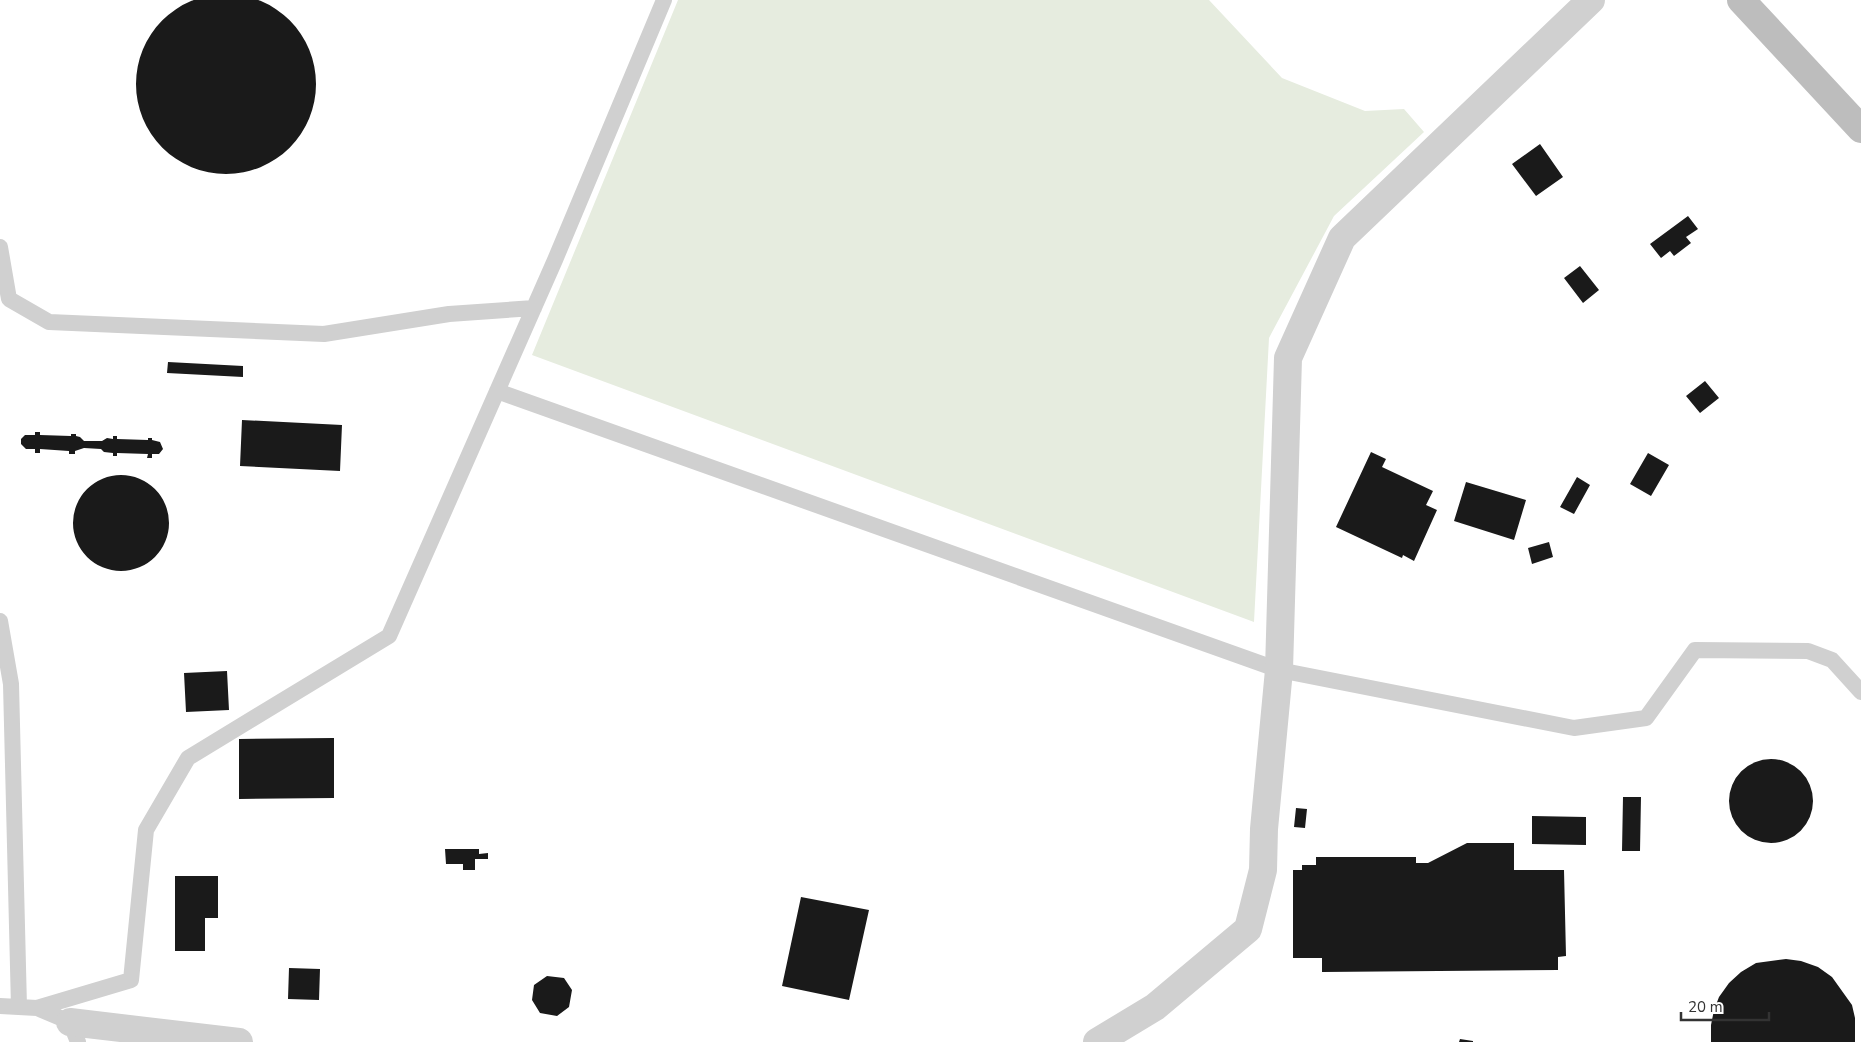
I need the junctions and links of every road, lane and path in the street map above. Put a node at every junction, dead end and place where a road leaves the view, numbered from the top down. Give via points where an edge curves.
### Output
1 (664, 0) edge
2 (1591, 0) edge
3 (1741, 0) edge
4 (1861, 129) edge
5 (0, 247) edge
6 (534, 308) junction
7 (498, 391) junction
8 (0, 621) edge
9 (1279, 670) junction
10 (1861, 692) edge
11 (0, 1006) edge
12 (19, 1007) junction
13 (37, 1008) junction
14 (74, 1032) edge
15 (239, 1042) edge
16 (1097, 1042) edge

1 - 6 lane
2 - 9 street via 1342,238 1288,358
3 - 4 street
5 - 6 lane via 9,299 49,322 324,334 449,314
6 - 7 lane
7 - 9 lane
7 - 13 lane via 388,636 188,758 146,830 131,980
8 - 12 lane via 11,684
9 - 10 lane via 1574,728 1646,718 1696,650 1808,651 1832,660
9 - 16 street via 1263,870 1248,929 1155,1007
11 - 12 lane
12 - 13 lane
13 - 14 lane
14 - 15 street

